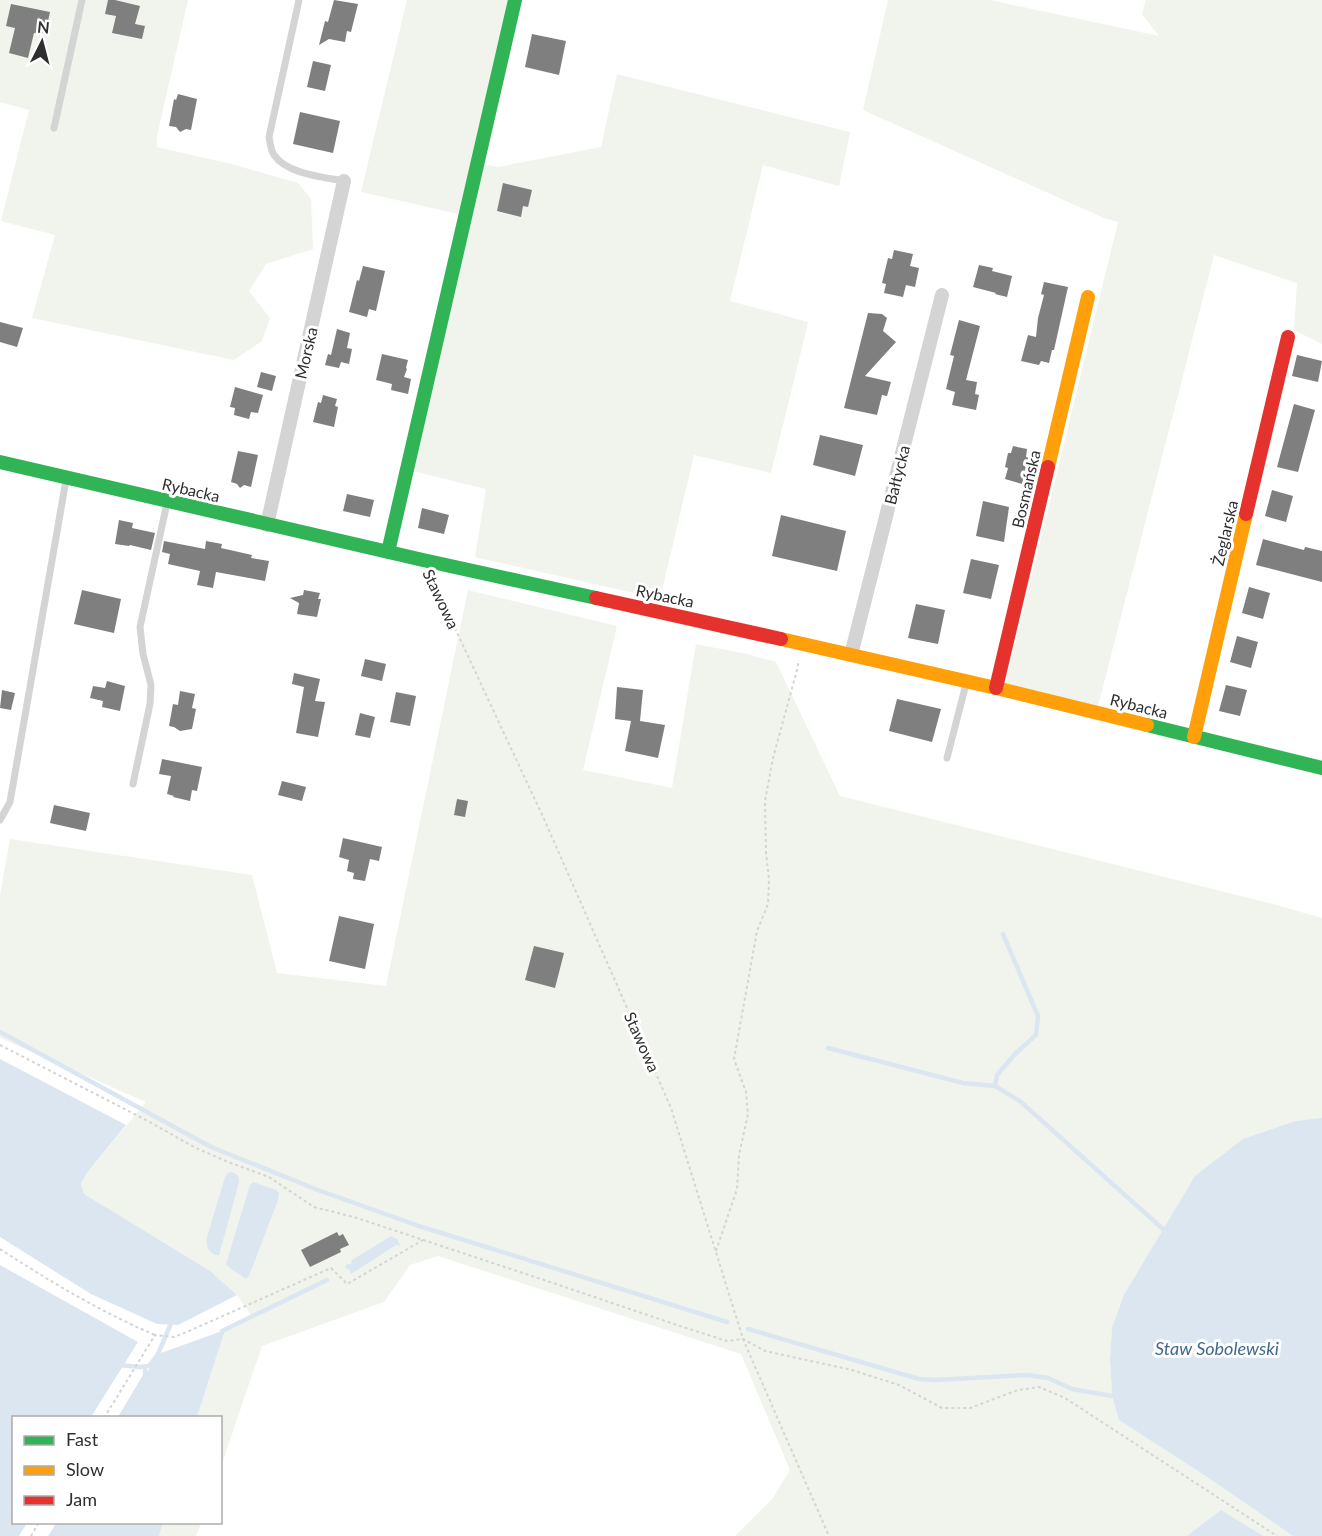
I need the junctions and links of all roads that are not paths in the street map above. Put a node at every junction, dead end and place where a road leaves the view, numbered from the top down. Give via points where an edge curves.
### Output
1 (82, 0) edge
2 (299, 0) edge
3 (516, 0) edge
4 (54, 128) dead end
5 (345, 181) joint
6 (942, 295) dead end
7 (1088, 297) dead end
8 (1288, 337) dead end
9 (0, 462) edge
10 (67, 477) junction
11 (168, 501) junction
12 (267, 525) junction
13 (388, 552) junction
14 (851, 655) junction
15 (967, 681) junction
16 (996, 688) junction
17 (1194, 736) junction
18 (947, 759) dead end
19 (1322, 768) edge
20 (133, 784) dead end
21 (0, 820) edge

1 - 4 lane
2 - 5 lane via 269,137 273,154 284,165 302,172
3 - 13 street
5 - 12 street, Morska
6 - 14 street, Bałtycka
7 - 16 street, Bosmańska
8 - 17 street, Żeglarska
9 - 10 street, Rybacka
10 - 11 street, Rybacka
10 - 21 lane via 10,802
11 - 12 street, Rybacka
11 - 20 lane via 140,627 151,684
12 - 13 street, Rybacka
13 - 14 street, Rybacka
14 - 15 street, Rybacka
15 - 16 street, Rybacka
15 - 18 lane
16 - 17 street, Rybacka
17 - 19 street, Rybacka

